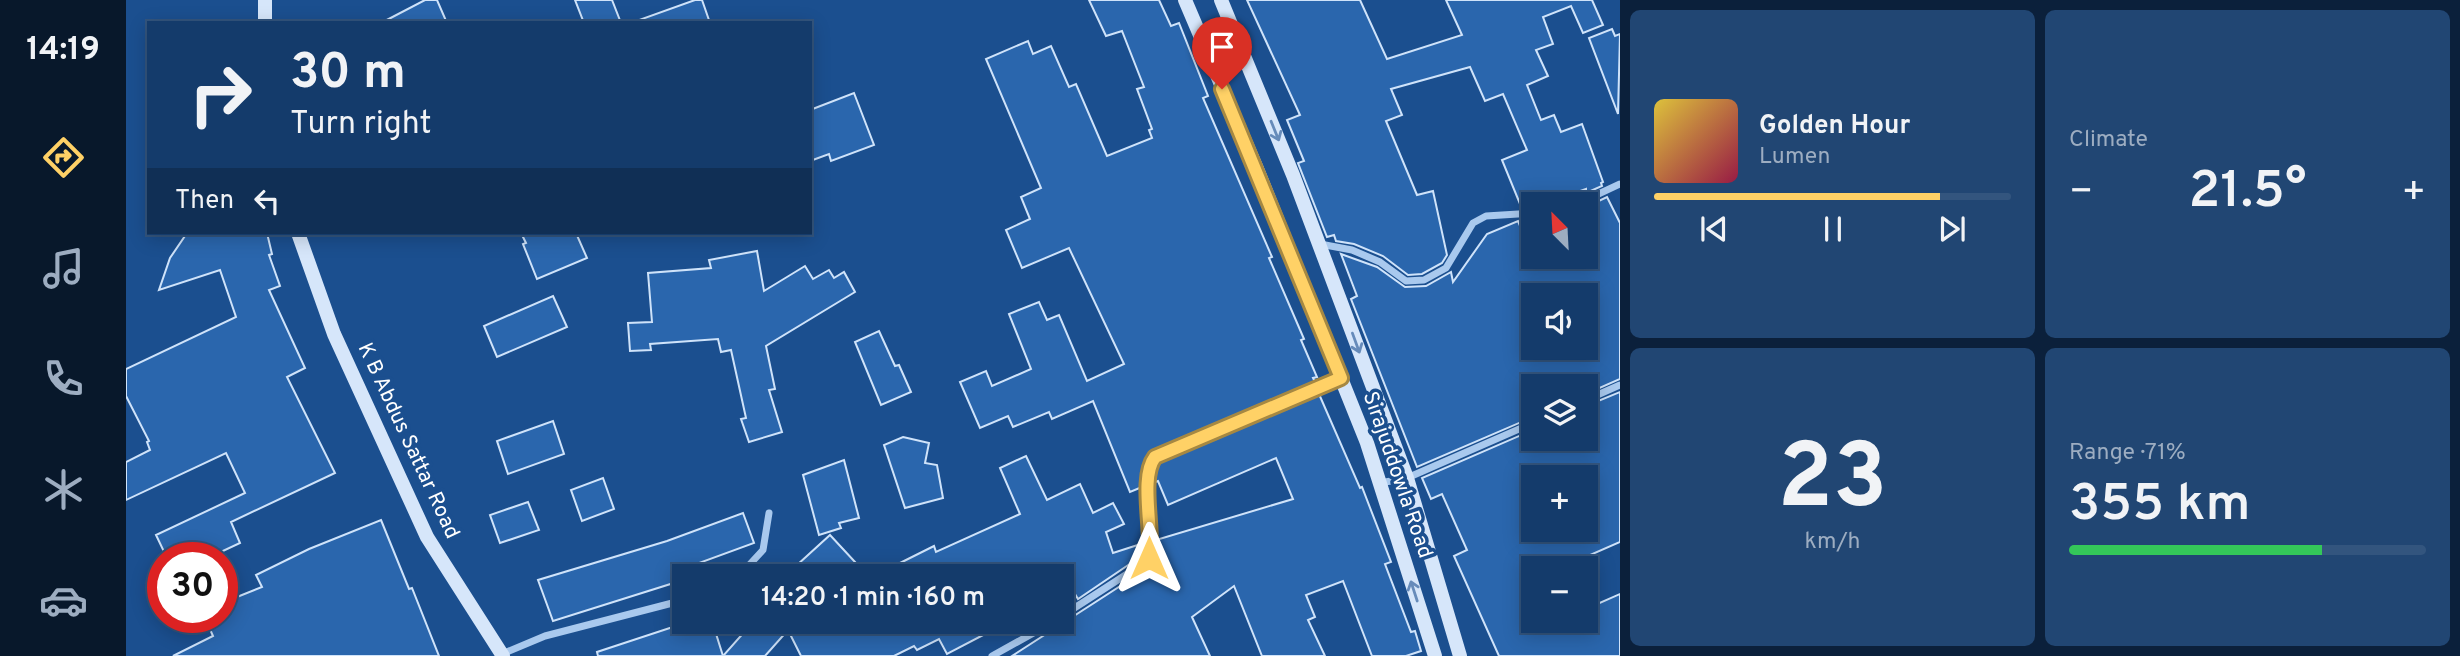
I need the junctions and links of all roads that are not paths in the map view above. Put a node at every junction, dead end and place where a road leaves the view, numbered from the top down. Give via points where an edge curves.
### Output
1 (265, 0) edge
2 (1185, 0) edge
3 (1221, 0) edge
4 (265, 21) edge
5 (1620, 184) edge
6 (1598, 194) edge
7 (1521, 214) edge
8 (299, 235) edge
9 (1319, 244) junction
10 (1341, 378) junction
11 (1620, 385) edge
12 (1598, 395) edge
13 (1521, 428) edge
14 (1407, 478) junction
15 (1380, 483) junction
16 (769, 513) dead end
17 (750, 564) edge
18 (672, 603) edge
19 (1074, 608) edge
20 (1033, 634) edge
21 (502, 655) edge
22 (996, 656) edge
23 (1435, 656) edge
24 (1460, 656) edge

1 - 4 main road
2 - 10 main road, Sirajuddowla Road
3 -> 9 main road, Sirajuddowla Road
5 - 6 street
7 - 9 street via 1486,216 1473,223 1446,268 1424,280 1406,281 1380,262 1352,250
8 - 21 main road, K B Abdus Sattar Road via 334,334 427,537
9 -> 14 main road, Sirajuddowla Road
10 - 15 main road, Sirajuddowla Road
10 - 19 street via 1155,457 1147,510 1149,558
11 - 12 street
13 - 14 street
14 - 15 street
14 - 24 main road, Sirajuddowla Road
23 -> 15 main road, Sirajuddowla Road
16 - 17 street via 763,550
18 - 21 street via 545,636
20 - 22 street

